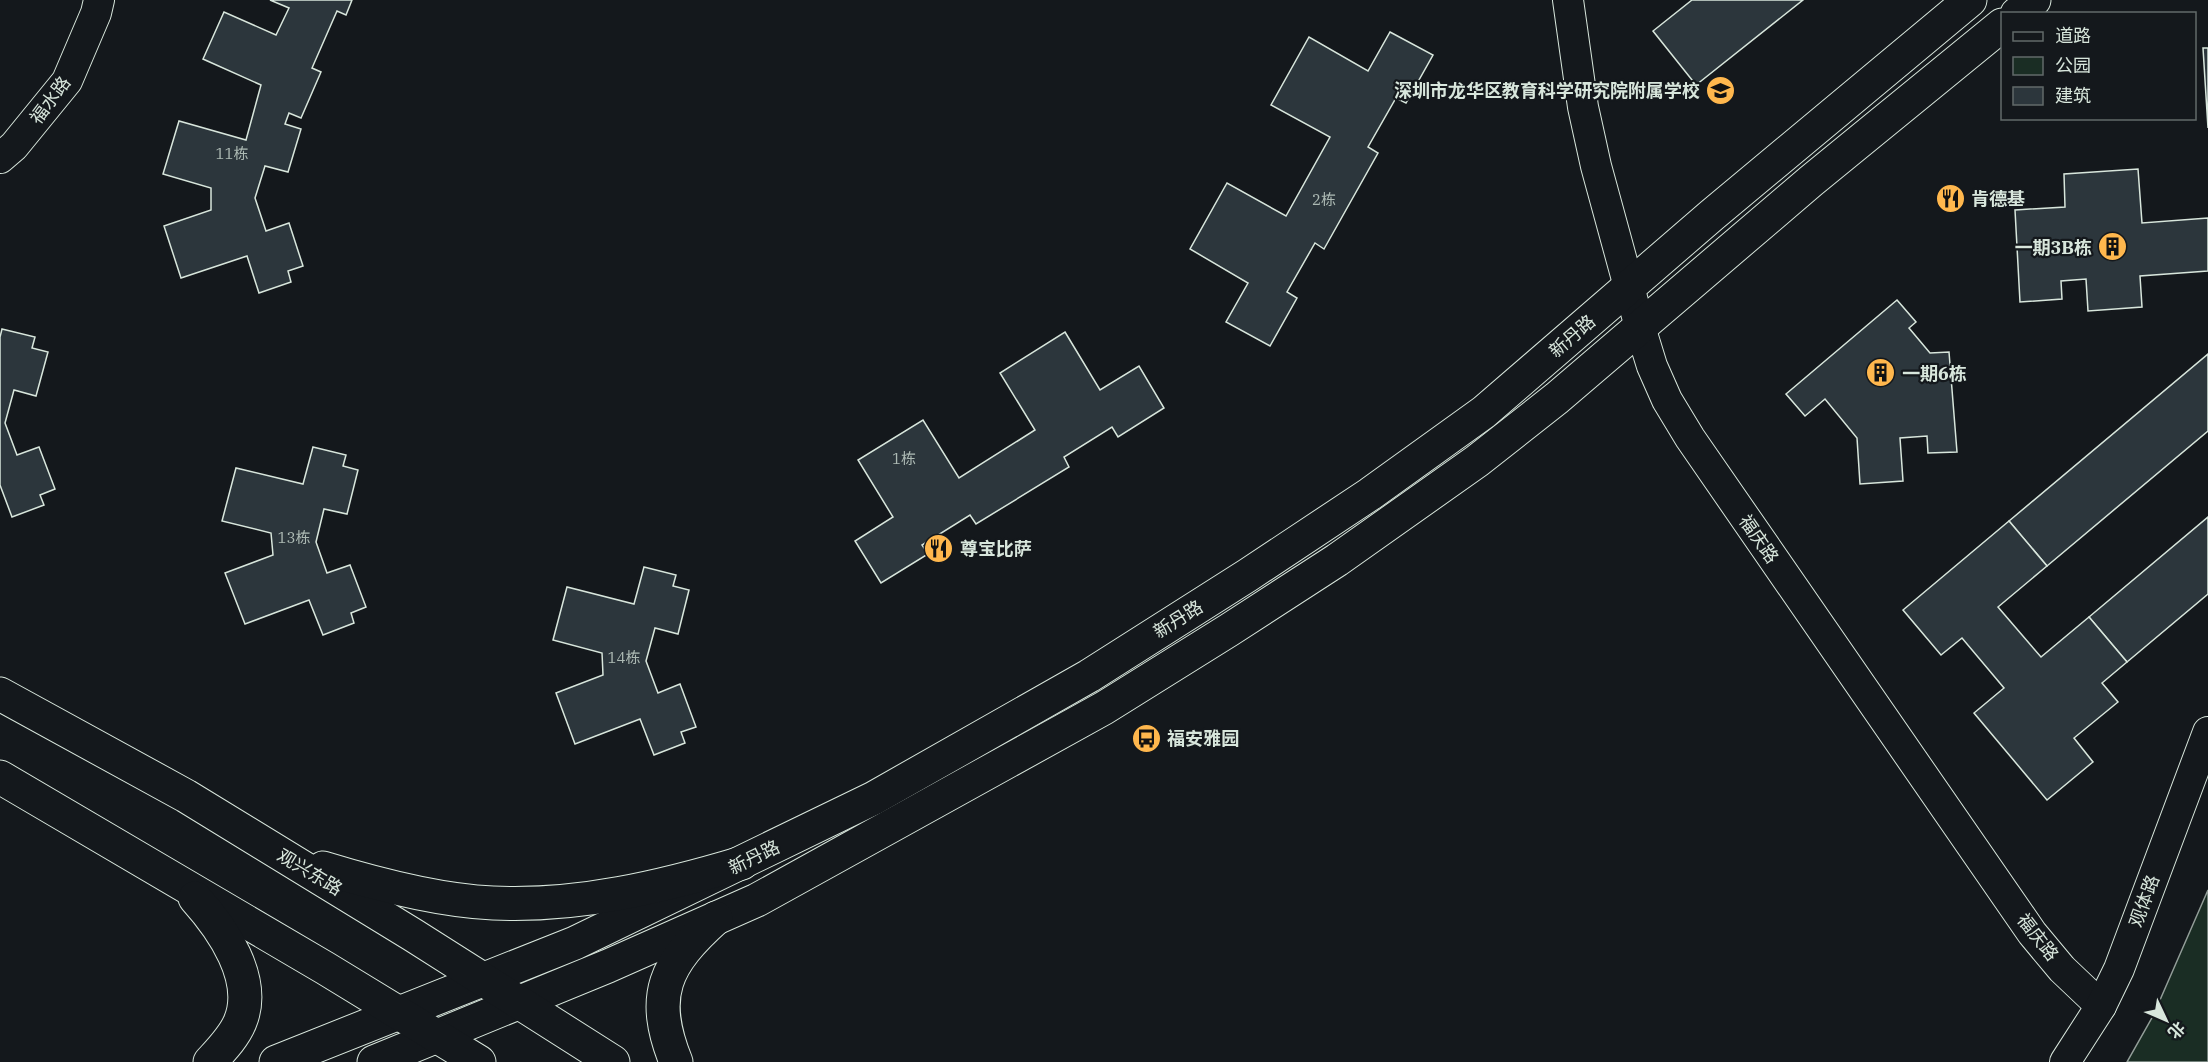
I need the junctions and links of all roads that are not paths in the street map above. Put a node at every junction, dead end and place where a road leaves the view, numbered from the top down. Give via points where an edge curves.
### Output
1 (99, 0) edge
2 (1568, 0) edge
3 (1970, 0) edge
4 (2034, 0) edge
5 (2019, 12) edge
6 (2001, 26) edge
7 (0, 158) edge
8 (1629, 286) junction
9 (1640, 327) junction
10 (0, 694) edge
11 (2208, 732) edge
12 (0, 777) edge
13 (282, 855) junction
14 (742, 863) junction
15 (182, 883) junction
16 (716, 918) junction
17 (484, 980) junction
18 (520, 1002) junction
19 (2101, 1006) junction
20 (400, 1014) junction
21 (437, 1036) junction
22 (210, 1062) edge
23 (276, 1062) edge
24 (374, 1062) edge
25 (479, 1062) edge
26 (613, 1062) edge
27 (676, 1062) edge
28 (2064, 1062) edge

1 - 7 street, 福水路 via 68,81
2 - 8 street, 福庆路 via 1583,107
3 - 8 main road, 新丹路
4 - 5 main road
6 - 9 main road, 新丹路
8 - 9 street, 福庆路
8 - 14 main road, 新丹路 via 1484,412 1248,575 1089,676 874,798
9 - 16 main road, 新丹路 via 1477,461 1239,624 1095,714 757,900
9 - 19 street, 福庆路 via 1652,366 1697,448 2032,933
10 - 13 main road, 观兴东路 via 186,796
11 - 19 street, 观体路 via 2119,969
12 - 15 main road
13 - 14 main road via 398,887 493,903 554,901 635,891
13 - 17 main road, 观兴东路
14 - 17 main road, 新丹路 via 575,943
15 - 20 main road
15 - 22 main road via 218,926 243,983 245,1003 240,1022
16 - 18 main road, 新丹路
16 - 27 main road via 693,938 668,976 662,1020
17 - 18 main road, 观兴东路
17 - 20 main road, 新丹路
18 - 21 main road, 新丹路
18 - 26 main road, 观兴东路
19 - 28 street, 观体路
20 - 21 main road
20 - 23 main road, 新丹路
21 - 24 main road, 新丹路
21 - 25 main road

